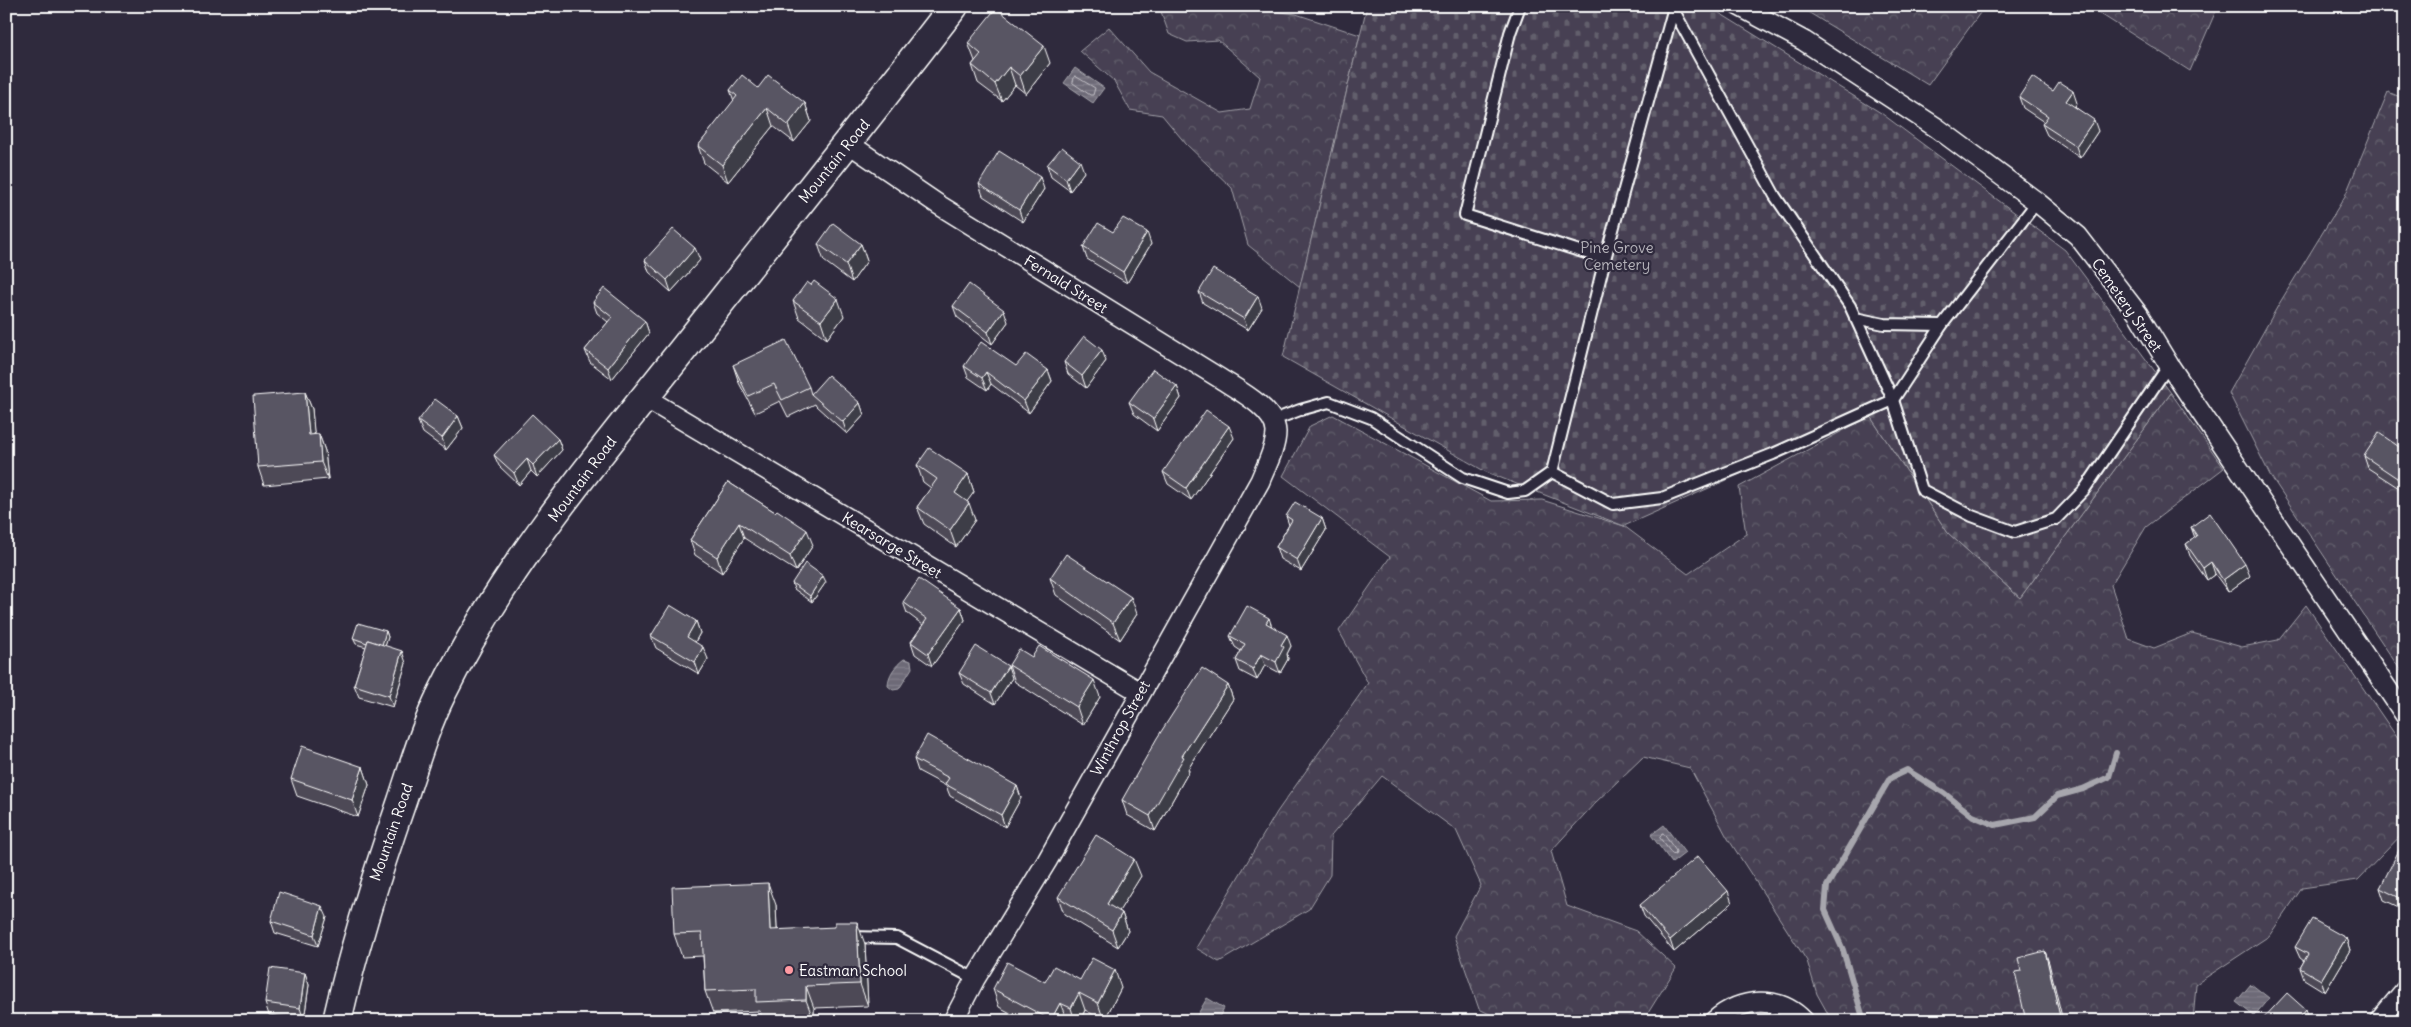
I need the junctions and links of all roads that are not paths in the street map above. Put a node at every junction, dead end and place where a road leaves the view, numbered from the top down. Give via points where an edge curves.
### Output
1 (954, 6) edge
2 (1520, 6) edge
3 (1739, 6) edge
4 (1674, 7) edge
5 (848, 143) junction
6 (2037, 202) junction
7 (1605, 259) junction
8 (1856, 318) junction
9 (1942, 324) junction
10 (2169, 365) junction
11 (644, 397) junction
12 (1893, 400) junction
13 (1274, 426) junction
14 (1552, 472) junction
15 (1140, 692) junction
16 (2405, 715) edge
17 (840, 936) edge
18 (975, 978) junction
19 (2405, 990) edge
20 (337, 1021) edge
21 (953, 1021) edge
22 (1714, 1021) edge
23 (1804, 1021) edge
24 (2379, 1021) edge

1 - 5 main road, Mountain Road
2 - 7 lane via 1510,33 1465,215
3 - 6 street, Cemetery Street via 1804,41 1937,128
4 - 7 lane
4 - 8 lane via 1775,196
5 - 11 main road, Mountain Road
5 - 13 street, Fernald Street via 938,205 1221,378 1264,407
6 - 9 lane
6 - 10 street, Cemetery Street via 2078,236 2138,314
7 - 14 lane
8 - 9 lane via 1884,324
8 - 12 lane
9 - 12 lane
10 - 12 lane via 2078,496 2056,519 2015,532 1972,516 1922,490
10 - 16 street, Cemetery Street
11 - 15 street, Kearsarge Street
11 - 20 main road, Mountain Road via 529,550 482,620 440,696 372,889
12 - 14 lane via 1773,454 1662,498 1613,504
13 - 14 lane via 1300,410 1329,402 1370,418 1463,478 1508,493 1525,491
13 - 15 street, Winthrop Street via 1270,457 1260,481
15 - 18 street, Winthrop Street via 1046,861
17 - 18 lane via 897,938
18 - 21 street, Winthrop Street
19 - 24 street
22 - 23 street via 1732,1008 1756,1001 1790,1009

